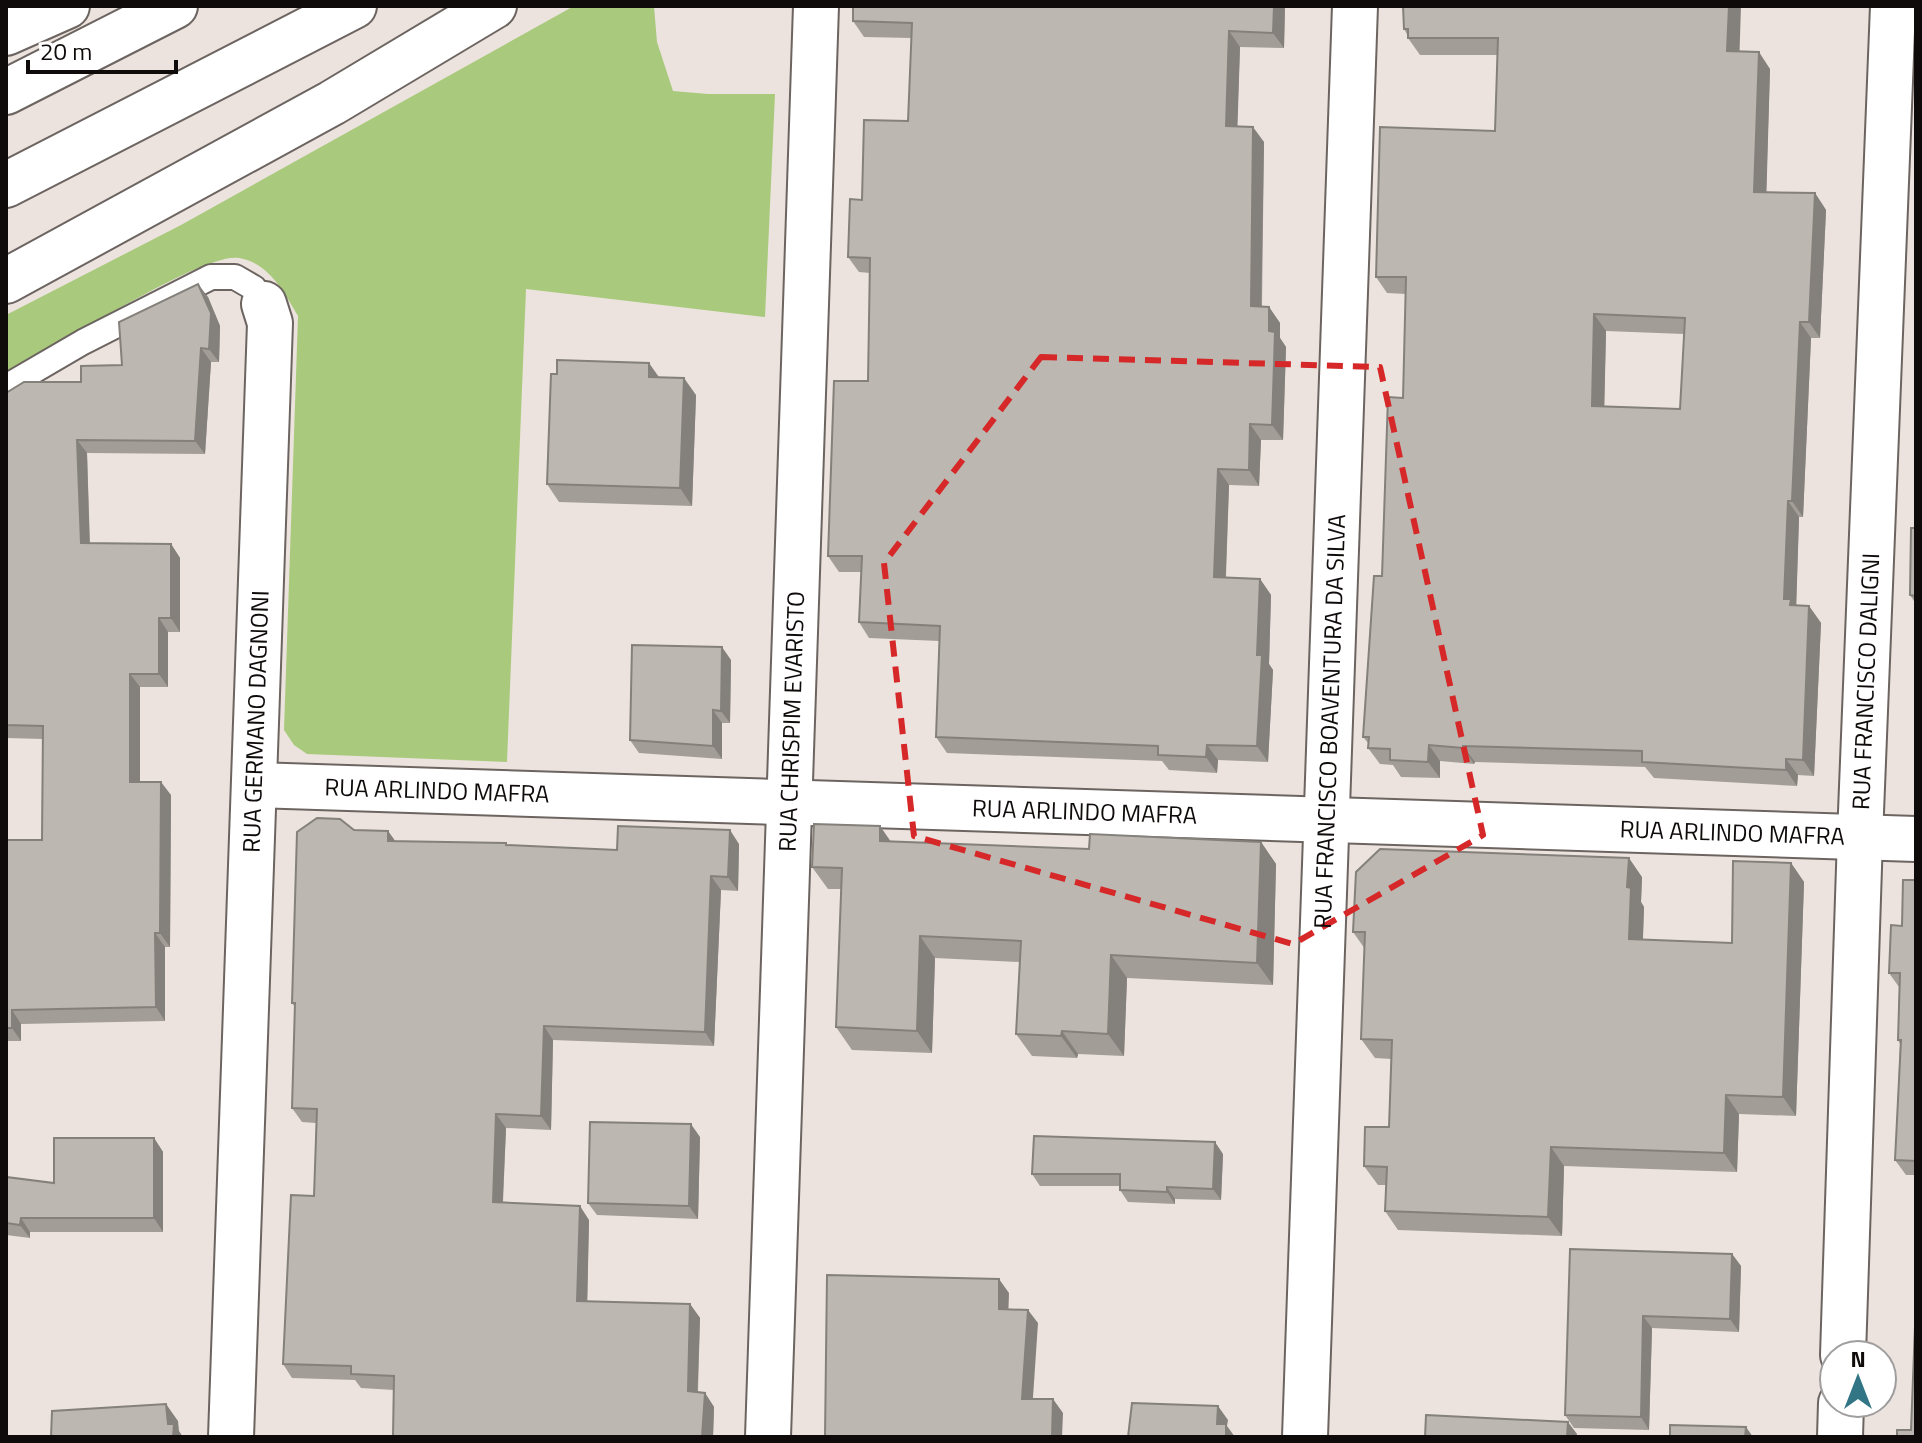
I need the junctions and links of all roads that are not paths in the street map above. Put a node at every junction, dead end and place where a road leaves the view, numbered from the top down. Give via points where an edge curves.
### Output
1 (67, 6) edge
2 (175, 6) edge
3 (354, 6) edge
4 (494, 6) edge
5 (816, 6) edge
6 (1355, 6) edge
7 (1893, 6) edge
8 (6, 33) edge
9 (6, 92) edge
10 (6, 185) edge
11 (6, 281) edge
12 (264, 304) joint
13 (6, 387) edge
14 (255, 785) junction
15 (787, 803) junction
16 (1327, 820) junction
17 (1860, 837) junction
18 (1916, 839) edge
19 (1844, 1339) edge
20 (231, 1437) edge
21 (768, 1437) edge
22 (1305, 1437) edge

1 - 8 street
2 - 9 street
3 - 10 street
4 - 11 street via 332,103
5 - 15 street, RUA CHRISPIM EVARISTO
6 - 16 street, RUA FRANCISCO BOAVENTURA DA SILVA
7 - 17 street, RUA FRANCISCO DALIGNI
12 - 13 lane, RUA GERMANO DAGNONI via 254,288 235,277 211,277
12 - 14 street, RUA GERMANO DAGNONI via 270,323
14 - 15 street, RUA ARLINDO MAFRA
14 - 20 street, RUA GERMANO DAGNONI
15 - 16 street, RUA ARLINDO MAFRA
15 - 21 street, RUA CHRISPIM EVARISTO
16 - 17 street, RUA ARLINDO MAFRA
16 - 22 street, RUA FRANCISCO BOAVENTURA DA SILVA
17 - 18 street, RUA ARLINDO MAFRA
17 - 19 street, RUA FRANCISCO DALIGNI

